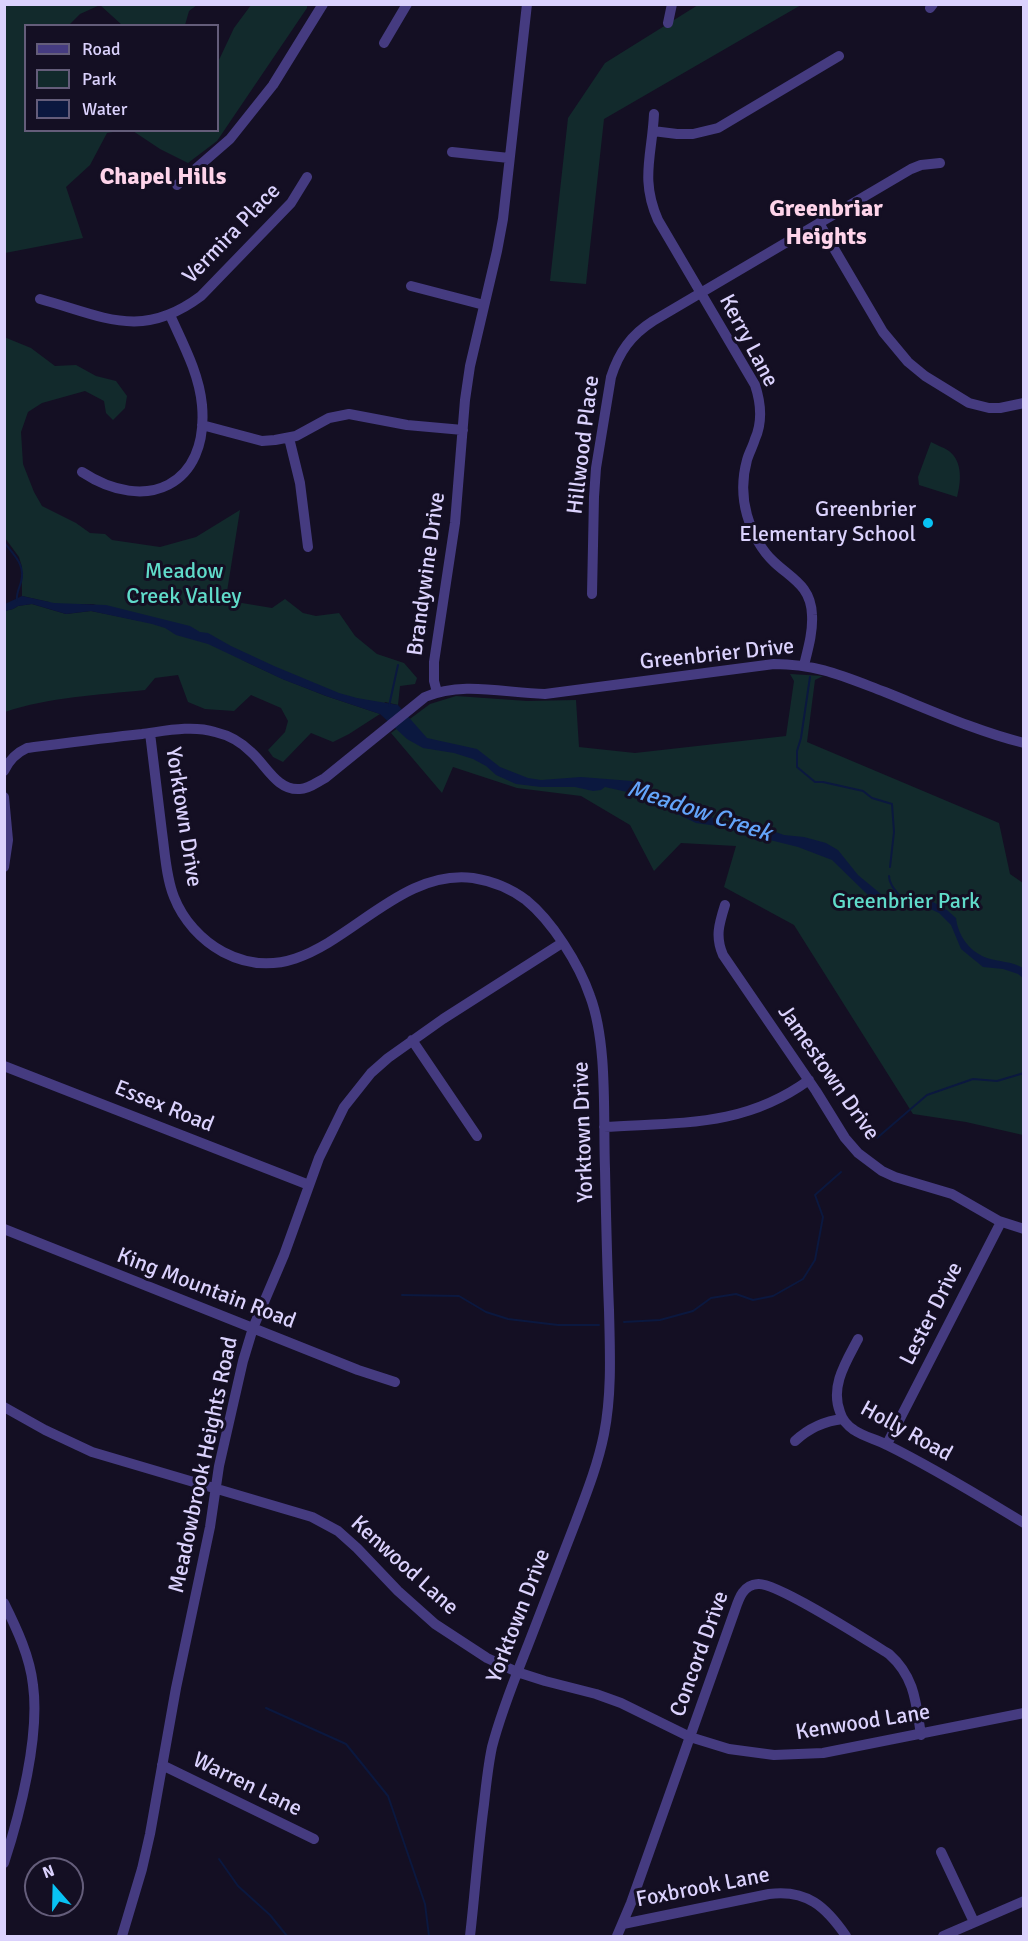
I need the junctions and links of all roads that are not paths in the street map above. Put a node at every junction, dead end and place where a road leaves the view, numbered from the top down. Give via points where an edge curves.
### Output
1 (323, 4) edge
2 (407, 4) edge
3 (527, 4) edge
4 (672, 4) edge
5 (668, 23) dead end
6 (384, 43) dead end
7 (839, 56) dead end
8 (654, 114) dead end
9 (653, 131) junction
10 (452, 152) dead end
11 (509, 158) junction
12 (940, 163) dead end
13 (307, 177) dead end
14 (177, 184) dead end
15 (819, 223) junction
16 (411, 286) dead end
17 (701, 294) junction
18 (40, 299) dead end
19 (484, 305) junction
20 (170, 315) junction
21 (1023, 403) edge
22 (202, 425) junction
23 (463, 430) junction
24 (289, 438) junction
25 (82, 472) dead end
26 (308, 547) dead end
27 (592, 594) dead end
28 (804, 665) junction
29 (437, 692) junction
30 (150, 733) junction
31 (1023, 743) edge
32 (4, 771) edge
33 (4, 797) edge
34 (4, 867) edge
35 (725, 905) dead end
36 (562, 943) junction
37 (412, 1040) junction
38 (4, 1066) edge
39 (809, 1080) junction
40 (604, 1127) junction
41 (477, 1136) dead end
42 (309, 1185) junction
43 (1001, 1222) junction
44 (4, 1229) edge
45 (1023, 1229) edge
46 (253, 1328) junction
47 (858, 1339) dead end
48 (395, 1382) dead end
49 (4, 1407) edge
50 (843, 1419) junction
51 (795, 1441) dead end
52 (887, 1444) junction
53 (216, 1489) junction
54 (1023, 1523) edge
55 (4, 1603) edge
56 (518, 1672) junction
57 (1023, 1713) edge
58 (921, 1735) junction
59 (690, 1737) junction
60 (162, 1765) junction
61 (314, 1839) dead end
62 (941, 1852) dead end
63 (4, 1863) edge
64 (1023, 1900) edge
65 (974, 1922) junction
66 (622, 1924) junction
67 (122, 1936) edge
68 (470, 1936) edge
69 (617, 1936) edge
70 (846, 1936) edge
71 (943, 1936) edge

1 - 14 street via 273,85 230,139
2 - 6 street
3 - 11 street, Brandywine Drive
4 - 5 street
7 - 9 street via 718,128 693,134
8 - 9 street, Kerry Lane
9 - 17 street, Kerry Lane via 647,177 652,208
10 - 11 street
11 - 19 street, Brandywine Drive via 499,240
12 - 15 street, Hillwood Place via 911,169
13 - 20 street, Vermira Place via 291,203 201,296
15 - 17 street, Hillwood Place
15 - 21 street via 883,332 908,362 969,403 1000,408
16 - 19 street
17 - 27 street, Hillwood Place via 644,327 615,364 594,488
17 - 28 street, Kerry Lane via 755,385 759,429 744,471 744,501 758,542 808,597 812,625
18 - 20 street, Vermira Place via 118,321 139,322
19 - 23 street, Brandywine Drive via 470,366
20 - 22 street via 197,378
22 - 24 street via 262,441
22 - 25 street via 194,460 182,476 162,489 128,491 102,484
23 - 24 street via 350,414 329,418
23 - 29 street, Brandywine Drive via 455,523 434,662
24 - 26 street via 300,483
28 - 29 street, Greenbrier Drive via 774,664 544,693 462,688
28 - 31 street, Greenbrier Drive via 837,673
29 - 30 street via 421,700 324,778 299,789 283,786 250,751 221,734 202,729
30 - 32 street via 27,748 11,759
30 - 36 street, Yorktown Drive via 172,894 193,928 227,955 253,962 291,960 330,942 406,891 438,879 461,877 490,881 518,895 542,916
33 - 34 street via 8,840
35 - 39 street, Jamestown Drive via 718,929 723,956
36 - 37 street, Meadowbrook Heights Road
36 - 40 street, Yorktown Drive via 583,979 597,1016
37 - 41 street
37 - 42 street, Meadowbrook Heights Road via 371,1072 352,1095
38 - 42 street, Essex Road
39 - 40 street via 768,1104 724,1118
39 - 43 street, Jamestown Drive via 845,1138 869,1163 895,1177 952,1194
40 - 56 street, Yorktown Drive via 609,1410 590,1485
42 - 46 street, Meadowbrook Heights Road
43 - 45 street
43 - 52 street, Lester Drive
44 - 46 street, King Mountain Road
46 - 48 street, King Mountain Road
46 - 53 street, Meadowbrook Heights Road
47 - 50 street, Holly Road via 838,1382 837,1401
49 - 53 street, Kenwood Lane via 92,1452
50 - 51 street via 821,1423
50 - 52 street, Holly Road via 856,1432
52 - 54 street, Holly Road
53 - 56 street, Kenwood Lane via 326,1524 357,1548 435,1623 474,1650
53 - 60 street, Meadowbrook Heights Road
55 - 63 street via 29,1666 35,1706 20,1807
56 - 59 street, Kenwood Lane via 621,1703
56 - 68 street, Yorktown Drive via 492,1747
57 - 58 street, Kenwood Lane
58 - 59 street, Kenwood Lane via 792,1755 751,1753
58 - 59 street, Concord Drive via 912,1687 898,1662 795,1598 756,1584 742,1593
59 - 66 street, Concord Drive
60 - 61 street, Warren Lane
60 - 67 street, Meadowbrook Heights Road via 145,1857
62 - 65 street
64 - 65 street
65 - 71 street
66 - 69 street, Concord Drive
66 - 70 street, Foxbrook Lane via 778,1893 799,1895 821,1906

